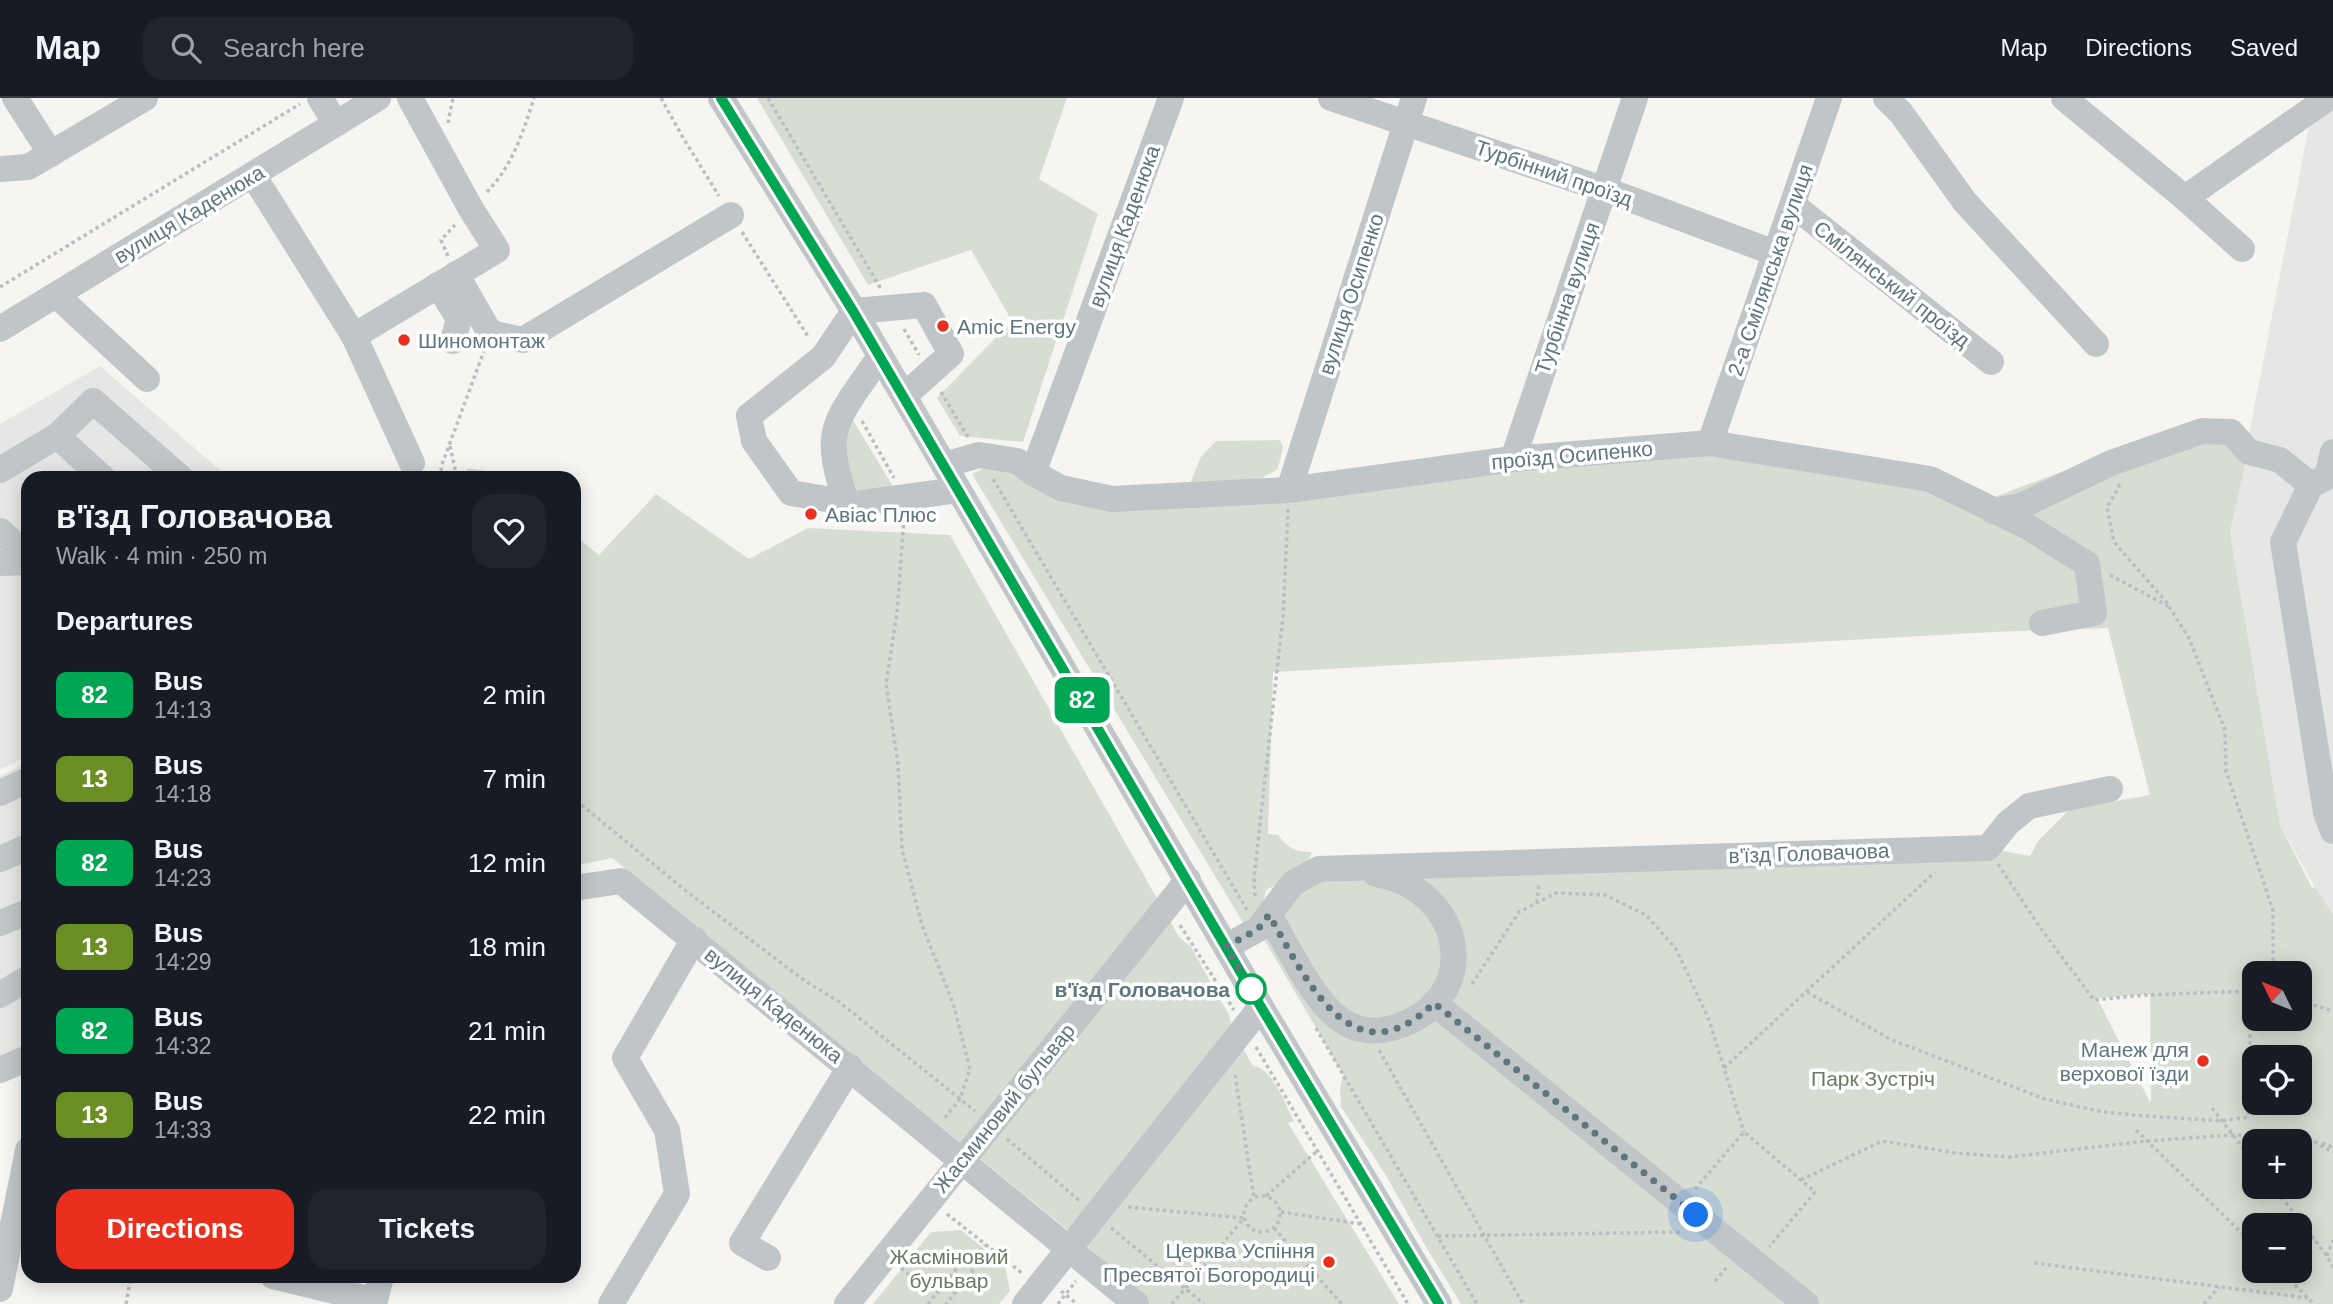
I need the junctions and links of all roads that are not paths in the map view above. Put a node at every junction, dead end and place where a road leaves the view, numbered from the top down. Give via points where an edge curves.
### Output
1 (15, 98) edge
2 (378, 98) edge
3 (410, 98) edge
4 (721, 98) edge
5 (1171, 98) edge
6 (1331, 98) edge
7 (1635, 98) edge
8 (1829, 98) edge
9 (1886, 98) edge
10 (2064, 98) edge
11 (2328, 98) edge
12 (142, 99) edge
13 (311, 100) edge
14 (1410, 110) edge
15 (336, 124) junction
16 (51, 154) junction
17 (0, 169) edge
18 (253, 175) junction
19 (1603, 189) junction
20 (2185, 198) junction
21 (1793, 205) junction
22 (731, 215) dead end
23 (2242, 249) dead end
24 (1775, 253) junction
25 (447, 279) junction
26 (56, 295) junction
27 (853, 311) junction
28 (0, 329) edge
29 (354, 336) junction
30 (453, 341) dead end
31 (2096, 344) dead end
32 (880, 356) junction
33 (1992, 362) dead end
34 (146, 379) dead end
35 (904, 396) junction
36 (57, 436) junction
37 (1710, 443) junction
38 (2333, 452) edge
39 (1513, 458) junction
40 (412, 463) dead end
41 (944, 465) junction
42 (13, 470) edge
43 (95, 471) edge
44 (173, 471) edge
45 (1033, 473) junction
46 (2311, 485) junction
47 (958, 490) junction
48 (1289, 490) junction
49 (846, 503) junction
50 (1993, 511) junction
51 (0, 531) edge
52 (21, 550) edge
53 (21, 562) edge
54 (0, 563) edge
55 (2042, 622) dead end
56 (21, 783) edge
57 (2110, 789) dead end
58 (0, 793) edge
59 (2333, 831) edge
60 (21, 849) edge
61 (0, 859) edge
62 (1345, 869) junction
63 (1188, 880) junction
64 (581, 887) edge
65 (21, 915) edge
66 (1263, 922) junction
67 (0, 923) edge
68 (694, 939) junction
69 (1226, 947) junction
70 (21, 982) edge
71 (0, 995) edge
72 (1261, 1007) junction
73 (1442, 1010) junction
74 (21, 1061) edge
75 (850, 1067) junction
76 (0, 1070) edge
77 (961, 1162) junction
78 (21, 1172) edge
79 (7, 1217) edge
80 (768, 1258) dead end
81 (1078, 1258) junction
82 (379, 1283) edge
83 (286, 1287) edge
84 (0, 1289) edge
85 (611, 1304) edge
86 (848, 1304) edge
87 (1025, 1304) edge
88 (1136, 1304) edge
89 (1439, 1304) edge
90 (1805, 1304) edge

1 - 16 street
2 - 15 street, вулиця Каденюка
3 - 25 street via 497,250
4 - 27 street
5 - 45 street, вулиця Каденюка
6 - 14 street, Турбінний проїзд
7 - 19 street, Турбінна вулиця
8 - 21 street, 2-а Смілянська вулиця
9 - 31 street via 1965,202
10 - 20 street
11 - 20 street
12 - 16 street
13 - 15 street
14 - 19 street, Турбінний проїзд
14 - 48 street, вулиця Осипенко
15 - 18 street, вулиця Каденюка
16 - 17 street via 29,167
18 - 26 street, вулиця Каденюка
18 - 29 street
19 - 24 street, Турбінний проїзд
19 - 39 street, Турбінна вулиця
20 - 23 street
21 - 24 street, 2-а Смілянська вулиця
21 - 33 street, Смілянський проїзд
22 - 25 street via 523,340 490,333
24 - 37 street, 2-а Смілянська вулиця
25 - 29 street
25 - 30 street via 459,319
26 - 28 street, вулиця Каденюка
26 - 34 street
27 - 32 street
27 - 35 street via 924,304 951,354
27 - 49 street via 823,357 749,416 754,441 791,493
29 - 40 street
32 - 35 street
32 - 49 street via 835,432 836,466
35 - 41 street
36 - 42 street
36 - 43 street
36 - 44 street via 93,401
37 - 39 street, проїзд Осипенко
37 - 50 street, проїзд Осипенко via 1930,479
38 - 46 street via 2327,477
39 - 48 street, проїзд Осипенко
41 - 45 street, проїзд Осипенко via 979,455 1017,461
41 - 47 street
45 - 48 street, проїзд Осипенко via 1061,488 1112,499
46 - 50 street via 2280,460 2249,452 2231,432 2202,431 2111,463 2021,506
46 - 59 street via 2283,542 2326,813
47 - 49 street
47 - 63 street
50 - 55 street, проїзд Осипенко via 2087,564 2094,613
51 - 52 street
53 - 54 street
56 - 58 street
57 - 62 street, в'їзд Головачова via 2029,806 1988,848
60 - 61 street
62 - 66 street, в'їзд Головачова via 1319,869 1293,883
62 - 73 street via 1388,876 1414,888 1440,911 1454,953 1442,993
63 - 69 street
63 - 77 street, Жасминовий бульвар
64 - 68 street, вулиця Каденюка via 621,881
65 - 67 street
66 - 69 street, в'їзд Головачова
66 - 73 street via 1324,1004 1352,1026 1382,1031
68 - 75 street, вулиця Каденюка
68 - 85 street via 625,1058 667,1130 677,1194
69 - 72 street
70 - 71 street
72 - 81 street via 1096,1215
72 - 89 street
73 - 90 street
74 - 76 street
75 - 77 street, вулиця Каденюка
75 - 80 street via 742,1243
77 - 81 street, вулиця Каденюка
77 - 86 street, Жасминовий бульвар
78 - 79 street
79 - 84 street
81 - 87 street via 1045,1278
81 - 88 street, вулиця Каденюка
82 - 83 street via 375,1301

